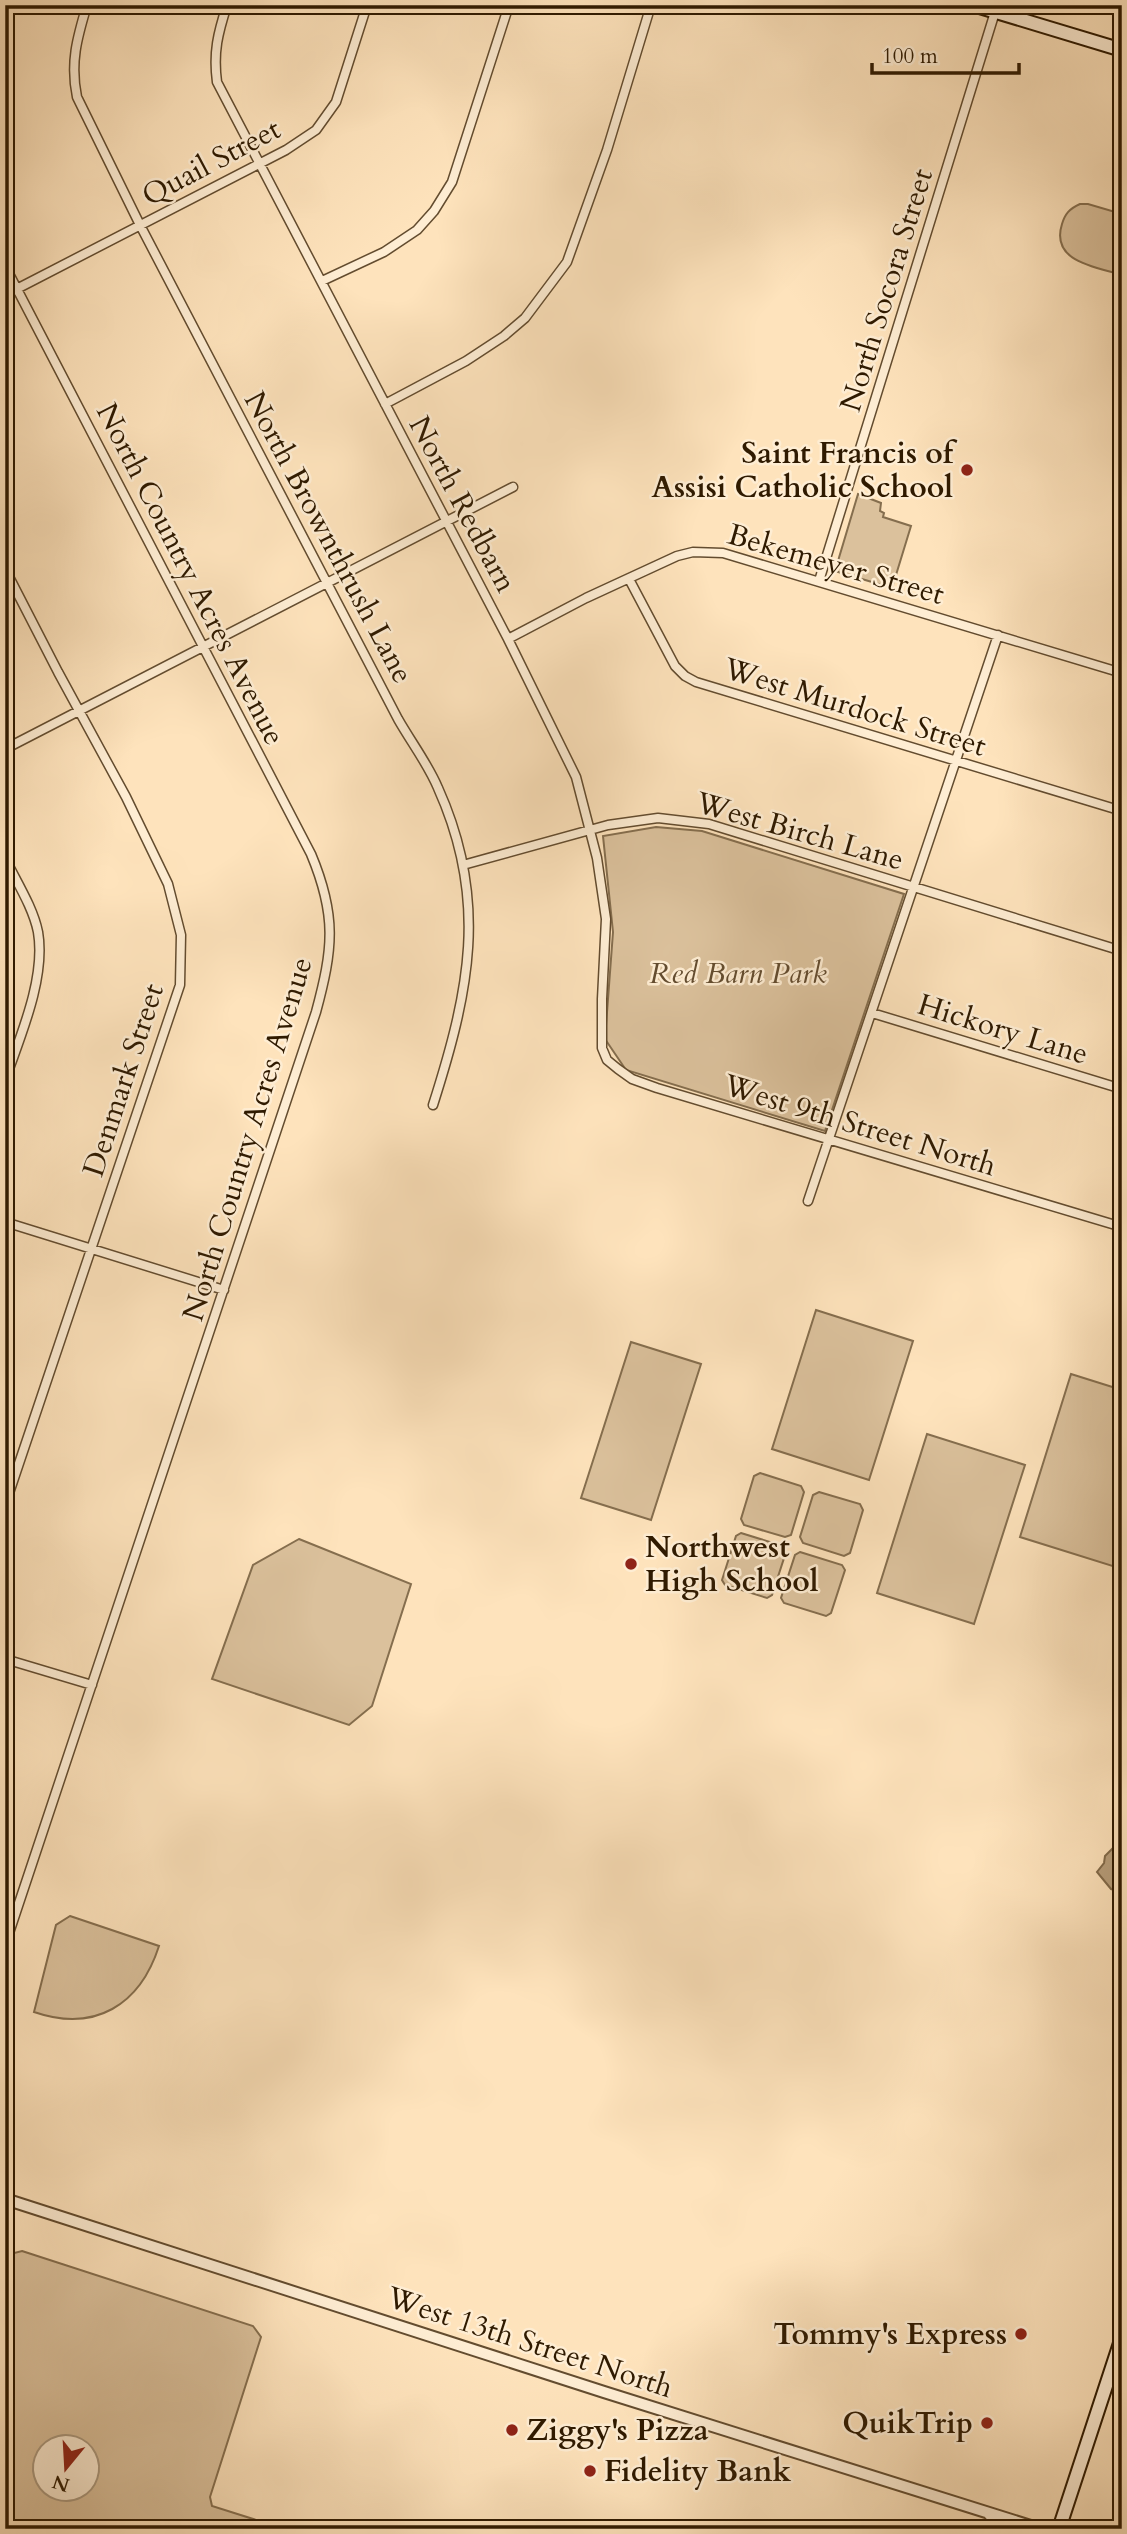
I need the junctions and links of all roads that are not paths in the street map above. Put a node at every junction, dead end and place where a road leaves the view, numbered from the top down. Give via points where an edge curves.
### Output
1 (87, 5) edge
2 (227, 5) edge
3 (367, 5) edge
4 (509, 5) edge
5 (651, 5) edge
6 (973, 5) edge
7 (995, 12) junction
8 (1122, 50) edge
9 (259, 163) junction
10 (140, 225) junction
11 (5, 266) edge
12 (322, 281) junction
13 (17, 289) junction
14 (5, 295) edge
15 (385, 404) junction
16 (513, 488) dead end
17 (447, 523) junction
18 (5, 569) edge
19 (629, 579) junction
20 (819, 580) junction
21 (328, 584) junction
22 (998, 635) junction
23 (508, 639) junction
24 (204, 648) junction
25 (1122, 673) edge
26 (79, 710) junction
27 (5, 749) edge
28 (956, 761) junction
29 (1122, 811) edge
30 (591, 830) junction
31 (5, 858) edge
32 (463, 865) junction
33 (915, 886) junction
34 (1122, 951) edge
35 (872, 1013) junction
36 (601, 1045) joint
37 (5, 1080) edge
38 (1122, 1088) edge
39 (433, 1105) dead end
40 (829, 1140) junction
41 (808, 1200) dead end
42 (5, 1222) edge
43 (1122, 1227) edge
44 (91, 1249) junction
45 (224, 1290) junction
46 (5, 1504) edge
47 (5, 1659) edge
48 (92, 1685) junction
49 (7, 1931) edge
50 (5, 1945) edge
51 (5, 2199) edge
52 (1122, 2336) edge
53 (987, 2512) junction
54 (1003, 2529) edge
55 (1040, 2529) edge
56 (1059, 2529) edge

1 - 10 street, North Brownthrush Lane via 74,59 77,97
2 - 9 street, North Redbarn via 214,59 217,82
3 - 9 street, Quail Street via 328,117 286,150
4 - 12 street via 452,182 434,211 417,230 384,252
5 - 15 street via 567,262 532,309 504,336
6 - 7 main road
7 - 8 main road
7 - 20 street, North Socora Street
9 - 10 street, Quail Street
9 - 12 street, North Redbarn
10 - 13 street, Quail Street
10 - 21 street, North Brownthrush Lane
11 - 13 street, North Country Acres Avenue
12 - 15 street, North Redbarn
13 - 14 street, Quail Street
13 - 24 street, North Country Acres Avenue
15 - 17 street, North Redbarn
16 - 17 street
17 - 21 street
17 - 23 street, North Redbarn
18 - 26 street, Denmark Street
19 - 20 street, Bekemeyer Street via 677,555 709,551
19 - 23 street, Bekemeyer Street
19 - 28 street, West Murdock Street via 675,666 685,676
20 - 22 street, Bekemeyer Street
21 - 24 street
21 - 32 street, North Brownthrush Lane via 438,786
22 - 25 street, Bekemeyer Street
22 - 28 street
23 - 30 street, North Redbarn via 576,777
24 - 26 street
24 - 45 street, North Country Acres Avenue via 311,855 328,902 330,928 330,953 316,1012
26 - 27 street
26 - 44 street, Denmark Street via 168,884 181,935 180,985
28 - 29 street, West Murdock Street
28 - 33 street
30 - 32 street, West Birch Lane
30 - 33 street, West Birch Lane via 658,818 709,824
30 - 36 street, North Redbarn via 606,919
31 - 37 street via 29,907 39,948 34,989
32 - 39 street, North Brownthrush Lane via 469,894 468,962 454,1039
33 - 34 street, West Birch Lane
33 - 35 street
35 - 38 street, Hickory Lane
35 - 40 street
36 - 40 street, West 9th Street North via 607,1060 632,1079
40 - 41 street
40 - 43 street, West 9th Street North
42 - 44 street
44 - 45 street
44 - 46 street, Denmark Street
45 - 48 street, North Country Acres Avenue
47 - 48 street
48 - 49 street, North Country Acres Avenue
49 - 50 street, North Country Acres Avenue
51 - 53 street, West 13th Street North
52 - 56 main road
53 - 54 street
53 - 55 street, West 13th Street North

